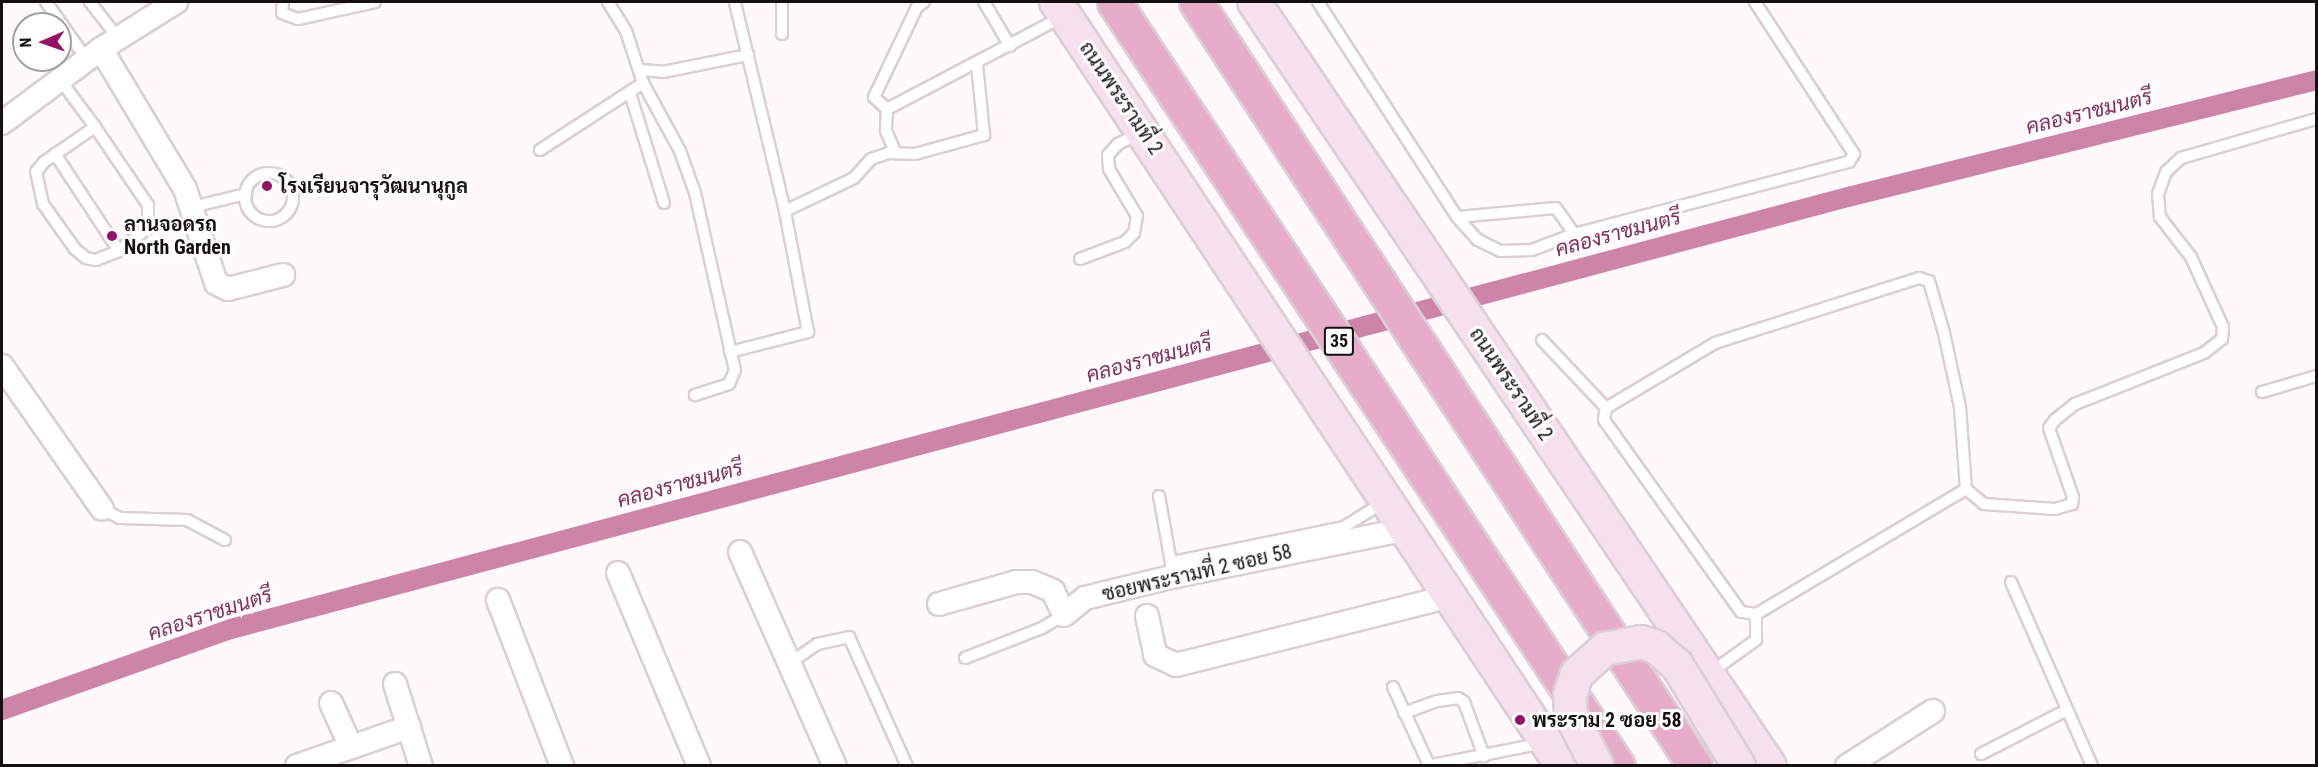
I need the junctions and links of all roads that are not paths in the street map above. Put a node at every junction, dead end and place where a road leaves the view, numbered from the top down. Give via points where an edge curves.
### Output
1 (46, 2) edge
2 (90, 2) edge
3 (176, 2) edge
4 (283, 2) edge
5 (375, 2) edge
6 (608, 2) edge
7 (735, 2) edge
8 (782, 2) edge
9 (924, 2) edge
10 (984, 2) edge
11 (1114, 2) edge
12 (1196, 2) edge
13 (1254, 2) edge
14 (1318, 2) edge
15 (1755, 2) edge
16 (1061, 8) edge
17 (782, 34) dead end
18 (1010, 46) junction
19 (102, 49) junction
20 (748, 55) junction
21 (977, 64) junction
22 (642, 70) junction
23 (61, 81) junction
24 (643, 83) junction
25 (630, 93) junction
26 (887, 109) junction
27 (2316, 119) edge
28 (2, 123) edge
29 (94, 127) junction
30 (1144, 132) junction
31 (540, 150) dead end
32 (895, 151) junction
33 (55, 153) junction
34 (246, 194) junction
35 (664, 203) dead end
36 (192, 207) junction
37 (785, 211) junction
38 (1457, 217) junction
39 (1574, 234) junction
40 (119, 251) junction
41 (1080, 259) dead end
42 (284, 275) dead end
43 (1542, 340) dead end
44 (730, 352) junction
45 (2, 366) edge
46 (2316, 376) edge
47 (2262, 392) dead end
48 (695, 394) dead end
49 (1606, 408) junction
50 (1966, 489) junction
51 (1159, 496) dead end
52 (1387, 499) junction
53 (102, 509) joint
54 (1406, 530) junction
55 (225, 540) dead end
56 (740, 552) dead end
57 (1172, 569) junction
58 (618, 573) dead end
59 (2011, 582) dead end
60 (1450, 596) junction
61 (498, 600) dead end
62 (939, 604) dead end
63 (1756, 614) junction
64 (1064, 615) junction
65 (1147, 616) dead end
66 (965, 658) dead end
67 (790, 663) junction
68 (1708, 675) junction
69 (395, 684) dead end
70 (1393, 687) dead end
71 (331, 703) dead end
72 (2067, 710) junction
73 (1933, 711) dead end
74 (1404, 712) junction
75 (409, 727) junction
76 (351, 747) junction
77 (1554, 754) edge
78 (1981, 754) dead end
79 (1484, 756) junction
80 (297, 765) edge
81 (421, 765) edge
82 (562, 765) edge
83 (699, 765) edge
84 (835, 765) edge
85 (907, 765) edge
86 (1428, 765) edge
87 (1597, 765) edge
88 (1618, 765) edge
89 (1695, 765) edge
90 (1739, 765) edge
91 (1770, 765) edge
92 (1847, 765) edge
93 (2092, 765) edge

1 - 19 lane
2 - 19 lane
3 - 19 street
4 - 5 lane via 282,13 298,19
6 - 22 lane via 626,31
7 - 20 lane
8 - 17 lane
9 - 26 lane via 917,7 874,97
10 - 18 lane
11 - 88 highway, 35
12 - 89 highway
13 - 68 main road, ถนนพระรามที่ 2
14 - 38 lane
15 - 39 lane via 1854,159
16 - 18 lane
16 - 30 main road, ถนนพระรามที่ 2 / 35
18 - 21 lane
19 - 23 street
19 - 36 street
20 - 22 lane via 663,72
20 - 37 lane
21 - 26 lane
21 - 32 lane via 984,135 915,154
22 - 24 lane
23 - 28 street
23 - 29 lane
24 - 25 lane
24 - 44 lane via 680,151 694,193
25 - 31 lane
25 - 35 lane
26 - 32 lane via 886,131
27 - 50 lane via 2181,158 2166,172 2158,194 2160,217 2191,257 2223,327 2222,339 2204,353 2075,404 2055,420 2049,429 2073,497 2072,504 2055,509 1984,504
29 - 33 lane
29 - 40 lane via 148,205 148,228
30 - 41 lane via 1118,144 1108,155 1109,169 1137,216 1134,233 1125,242
30 - 52 main road, ถนนพระรามที่ 2 / 35
32 - 37 lane via 871,159 854,178
33 - 40 lane
33 - 40 lane via 36,172 43,204 86,258 96,260
34 - 34 lane via 258,176 273,173 287,181 292,203 283,217 260,219 249,209
34 - 36 lane
36 - 42 street via 210,274 221,288
37 - 44 lane via 808,332
38 - 39 lane via 1556,208
38 - 39 lane via 1478,240 1501,251 1532,250
43 - 49 lane
44 - 48 lane via 734,379
45 - 53 street
46 - 47 lane
49 - 50 lane via 1715,343 1919,278 1929,281 1944,333 1960,407
49 - 63 lane via 1604,420 1741,612
50 - 63 lane
51 - 57 lane
52 - 54 main road, ถนนพระรามที่ 2 / 35
52 - 57 lane via 1344,527
53 - 55 lane via 120,518 187,520
54 - 57 street, ซอยพระรามที่ 2 ซอย 58
54 - 60 main road, ถนนพระรามที่ 2 / 35
56 - 67 street
57 - 64 street, ซอยพระรามที่ 2 ซอย 58 via 1085,598
58 - 83 street
59 - 72 lane
60 - 65 street via 1176,665 1155,655
60 - 77 main road, ถนนพระรามที่ 2 / 35
61 - 82 street
62 - 64 street via 1017,582 1032,582 1053,591
63 - 68 lane via 1756,640
64 - 66 lane, ซอยพระรามที่ 2 ซอย 58 via 1042,628
67 - 84 street
67 - 85 lane via 817,644 849,638
68 - 91 main road, ถนนพระรามที่ 2
69 - 75 street
70 - 74 lane
71 - 76 street
72 - 78 lane
72 - 93 lane
73 - 92 street
74 - 79 lane via 1437,700 1458,698 1464,702
74 - 86 lane
75 - 76 street
75 - 81 street
76 - 80 street
77 - 79 lane
79 - 86 lane
87 - 90 main road, bridge via 1571,715 1570,695 1577,674 1605,649 1641,642 1656,647 1677,665

